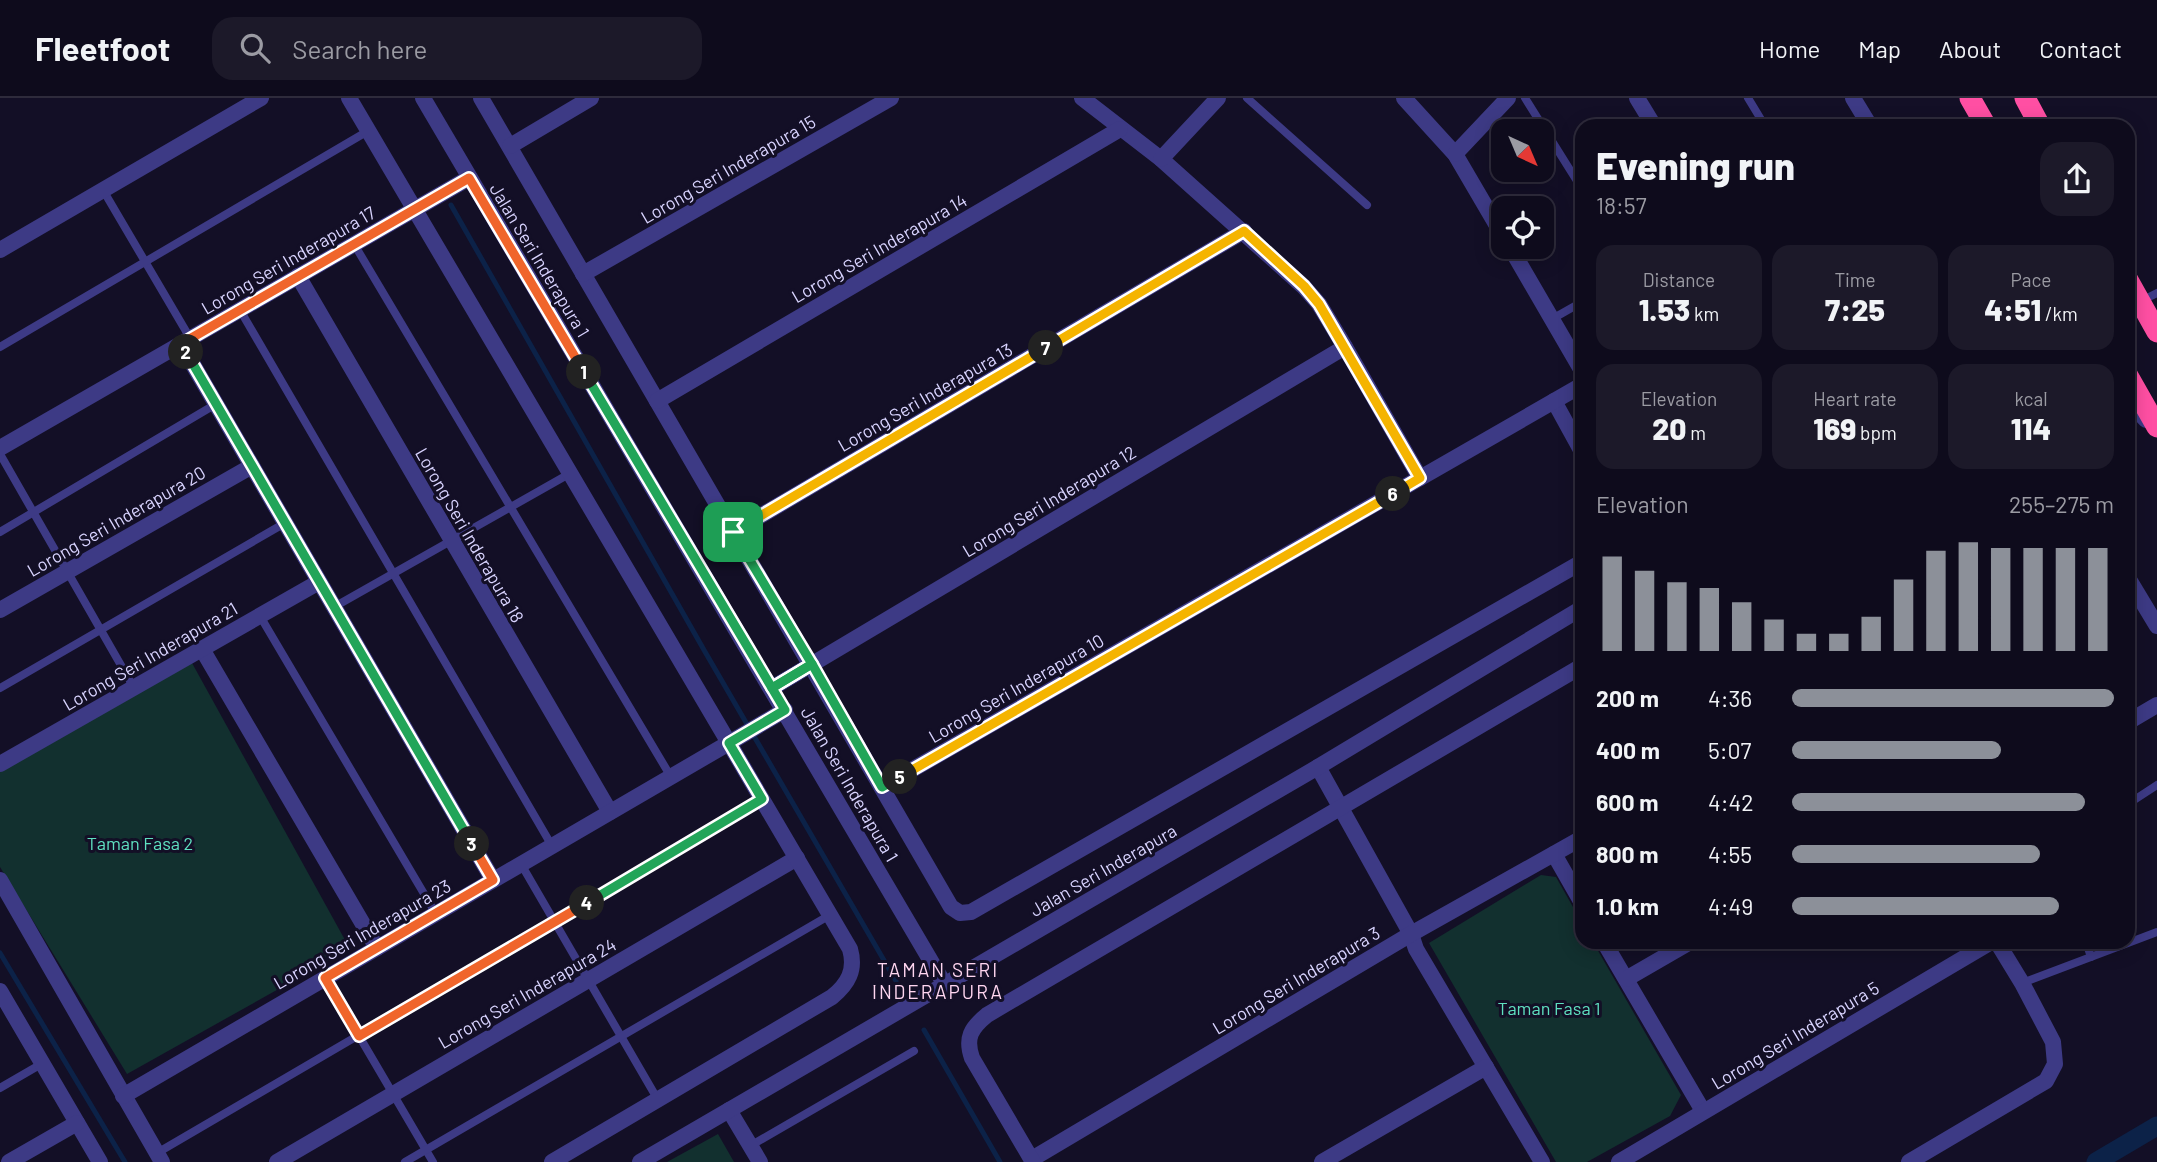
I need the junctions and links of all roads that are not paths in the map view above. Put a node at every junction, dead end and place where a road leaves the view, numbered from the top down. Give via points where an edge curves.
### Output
1 (261, 98) edge
2 (349, 98) edge
3 (422, 98) edge
4 (481, 98) edge
5 (591, 98) edge
6 (891, 98) edge
7 (1218, 98) edge
8 (1247, 98) edge
9 (1404, 98) edge
10 (1508, 98) edge
11 (1525, 98) edge
12 (1637, 98) edge
13 (1748, 98) edge
14 (1853, 98) edge
15 (1970, 98) edge
16 (2025, 98) edge
17 (1084, 99) edge
18 (1650, 119) edge
19 (1761, 119) edge
20 (1866, 119) edge
21 (1982, 119) edge
22 (2036, 119) edge
23 (1120, 130) junction
24 (368, 131) junction
25 (510, 146) junction
26 (1455, 154) junction
27 (1161, 159) junction
28 (469, 178) junction
29 (1575, 179) edge
30 (102, 190) junction
31 (1367, 205) dead end
32 (414, 209) junction
33 (1491, 216) edge
34 (1244, 231) junction
35 (354, 244) junction
36 (0, 250) edge
37 (1517, 259) edge
38 (145, 261) junction
39 (583, 274) junction
40 (298, 276) junction
41 (2135, 287) edge
42 (2149, 298) edge
43 (1575, 306) edge
44 (240, 309) junction
45 (1552, 319) junction
46 (2157, 332) edge
47 (186, 341) junction
48 (0, 347) edge
49 (1345, 347) junction
50 (1575, 359) edge
51 (1575, 389) edge
52 (2135, 389) edge
53 (657, 401) junction
54 (1553, 401) junction
55 (216, 404) junction
56 (2135, 408) edge
57 (2157, 429) edge
58 (1575, 440) edge
59 (0, 448) edge
60 (0, 454) edge
61 (252, 466) junction
62 (569, 474) junction
63 (1420, 478) junction
64 (510, 507) junction
65 (33, 513) junction
66 (285, 523) junction
67 (0, 532) edge
68 (733, 532) junction
69 (451, 541) junction
70 (1575, 566) edge
71 (66, 572) junction
72 (393, 574) junction
73 (319, 582) junction
74 (2135, 590) edge
75 (334, 607) junction
76 (0, 610) edge
77 (1575, 612) edge
78 (260, 616) junction
79 (2157, 626) edge
80 (100, 630) junction
81 (202, 649) junction
82 (812, 664) junction
83 (1575, 670) edge
84 (0, 688) edge
85 (134, 688) junction
86 (772, 688) junction
87 (2157, 705) edge
88 (785, 710) junction
89 (2135, 718) edge
90 (736, 739) junction
91 (0, 764) edge
92 (1318, 767) junction
93 (671, 777) junction
94 (2157, 785) edge
95 (882, 787) junction
96 (762, 799) junction
97 (2135, 799) edge
98 (1342, 806) junction
99 (610, 812) junction
100 (1575, 842) edge
101 (552, 846) junction
102 (1554, 854) junction
103 (797, 858) junction
104 (521, 864) junction
105 (0, 880) edge
106 (493, 880) junction
107 (1575, 890) edge
108 (436, 914) junction
109 (830, 915) junction
110 (554, 922) junction
111 (2157, 932) edge
112 (1410, 934) junction
113 (2135, 940) edge
114 (377, 948) junction
115 (1608, 949) edge
116 (1678, 949) edge
117 (1982, 949) edge
118 (1999, 949) edge
119 (2088, 949) edge
120 (2112, 949) edge
121 (2091, 957) junction
122 (325, 978) junction
123 (1626, 979) junction
124 (588, 980) junction
125 (2022, 983) junction
126 (945, 985) junction
127 (0, 991) edge
128 (5, 1010) edge
129 (359, 1036) junction
130 (621, 1038) junction
131 (914, 1051) dead end
132 (43, 1063) junction
133 (1486, 1067) junction
134 (0, 1088) edge
135 (394, 1093) junction
136 (123, 1096) junction
137 (658, 1100) junction
138 (729, 1110) junction
139 (1703, 1111) junction
140 (77, 1123) junction
141 (750, 1146) junction
142 (426, 1150) junction
143 (160, 1157) edge
144 (1033, 1161) edge
145 (9, 1162) edge
146 (100, 1162) edge
147 (277, 1162) edge
148 (405, 1162) edge
149 (433, 1162) edge
150 (552, 1162) edge
151 (640, 1162) edge
152 (760, 1162) edge
153 (1322, 1162) edge
154 (1542, 1162) edge
155 (1619, 1162) edge
156 (1909, 1162) edge

1 - 30 street
2 - 24 street
3 - 28 street, Jalan Seri Inderapura 1
4 - 25 street
5 - 25 street
6 - 39 street, Lorong Seri Inderapura 15
7 - 27 street
8 - 31 lane
9 - 26 street
10 - 26 street
11 - 29 lane
12 - 18 street
13 - 19 lane
14 - 20 street
15 - 21 highway
16 - 22 highway
17 - 23 street
23 - 27 street
23 - 53 street, Lorong Seri Inderapura 14
24 - 32 street
24 - 38 lane
25 - 39 street
26 - 33 street
27 - 34 street
28 - 32 street, Lorong Seri Inderapura 17
28 - 86 street, Jalan Seri Inderapura 1
30 - 36 street
30 - 38 lane
32 - 35 street, Lorong Seri Inderapura 17
32 - 62 street
34 - 49 street via 1304,286
34 - 68 street, Lorong Seri Inderapura 13
35 - 40 street, Lorong Seri Inderapura 17
35 - 64 lane
37 - 45 street
38 - 47 lane
38 - 48 lane
39 - 53 street
40 - 44 street, Lorong Seri Inderapura 17
40 - 69 street, Lorong Seri Inderapura 18
41 - 42 highway
42 - 46 highway
43 - 45 lane
44 - 47 street, Lorong Seri Inderapura 17
44 - 72 lane
45 - 50 street
47 - 55 street
47 - 59 street, Lorong Seri Inderapura 17
49 - 63 street
49 - 82 street, Lorong Seri Inderapura 12
51 - 54 street, Lorong Seri Inderapura 10
52 - 57 highway
53 - 68 street
54 - 58 street
54 - 63 street, Lorong Seri Inderapura 10
55 - 61 street
55 - 65 lane
56 - 57 street
60 - 65 lane
61 - 66 street
61 - 71 street, Lorong Seri Inderapura 20
62 - 64 lane
62 - 90 street
63 - 95 street, Lorong Seri Inderapura 10
64 - 69 lane
64 - 93 lane
65 - 67 lane
65 - 71 lane
66 - 73 street
66 - 80 lane
68 - 82 street
69 - 72 lane
69 - 99 street, Lorong Seri Inderapura 18
70 - 95 street via 971,912 960,913 951,907
71 - 76 street, Lorong Seri Inderapura 20
71 - 80 lane
72 - 75 lane
72 - 101 lane
73 - 75 street
73 - 78 street, Lorong Seri Inderapura 21
74 - 79 street
75 - 106 street
77 - 92 street, Jalan Seri Inderapura
78 - 81 street, Lorong Seri Inderapura 21
78 - 108 lane
80 - 84 lane
80 - 85 lane
81 - 85 street, Lorong Seri Inderapura 21
81 - 114 street
82 - 86 street, Lorong Seri Inderapura 12
82 - 95 street
83 - 98 street
85 - 91 street, Lorong Seri Inderapura 21
86 - 88 street, Jalan Seri Inderapura 1
87 - 89 street
88 - 90 street, Lorong Seri Inderapura 23
88 - 126 street, Jalan Seri Inderapura 1
90 - 93 street, Lorong Seri Inderapura 23
90 - 96 street
92 - 98 street
92 - 126 street, Jalan Seri Inderapura
93 - 99 street, Lorong Seri Inderapura 23
94 - 97 lane
96 - 103 street
96 - 110 lane
98 - 112 street
98 - 144 street via 976,1024 969,1034 972,1058
99 - 101 street, Lorong Seri Inderapura 23
100 - 102 street, Lorong Seri Inderapura 3
101 - 104 street, Lorong Seri Inderapura 23
102 - 107 street
102 - 112 street, Lorong Seri Inderapura 3
103 - 109 street
103 - 124 street, Lorong Seri Inderapura 24
104 - 106 street, Lorong Seri Inderapura 23
104 - 110 lane
105 - 136 street
106 - 108 street, Lorong Seri Inderapura 23
108 - 114 street, Lorong Seri Inderapura 23
109 - 130 lane
109 - 137 street via 854,962 844,988
110 - 124 lane
110 - 129 lane
111 - 113 lane
112 - 133 street
112 - 144 street, Lorong Seri Inderapura 3
114 - 122 street, Lorong Seri Inderapura 23
115 - 123 street
116 - 123 street
117 - 139 street, Lorong Seri Inderapura 5
118 - 125 street
119 - 121 lane
120 - 121 lane
121 - 125 lane
122 - 129 lane
122 - 136 street, Lorong Seri Inderapura 23
123 - 139 street
124 - 130 lane
124 - 135 street, Lorong Seri Inderapura 24
125 - 156 street via 2053,1042 2055,1064 2046,1081
126 - 138 street, Jalan Seri Inderapura
127 - 128 street
128 - 132 street
129 - 135 lane
129 - 143 lane
130 - 137 lane
130 - 142 lane
131 - 141 lane
132 - 134 lane
132 - 140 street
133 - 153 street
133 - 154 street
135 - 142 lane
135 - 147 street, Lorong Seri Inderapura 24
136 - 143 street
137 - 150 street
138 - 141 street
138 - 151 street, Jalan Seri Inderapura
139 - 155 street, Lorong Seri Inderapura 5
140 - 145 street
140 - 146 street
141 - 152 street
142 - 148 lane
142 - 149 lane

